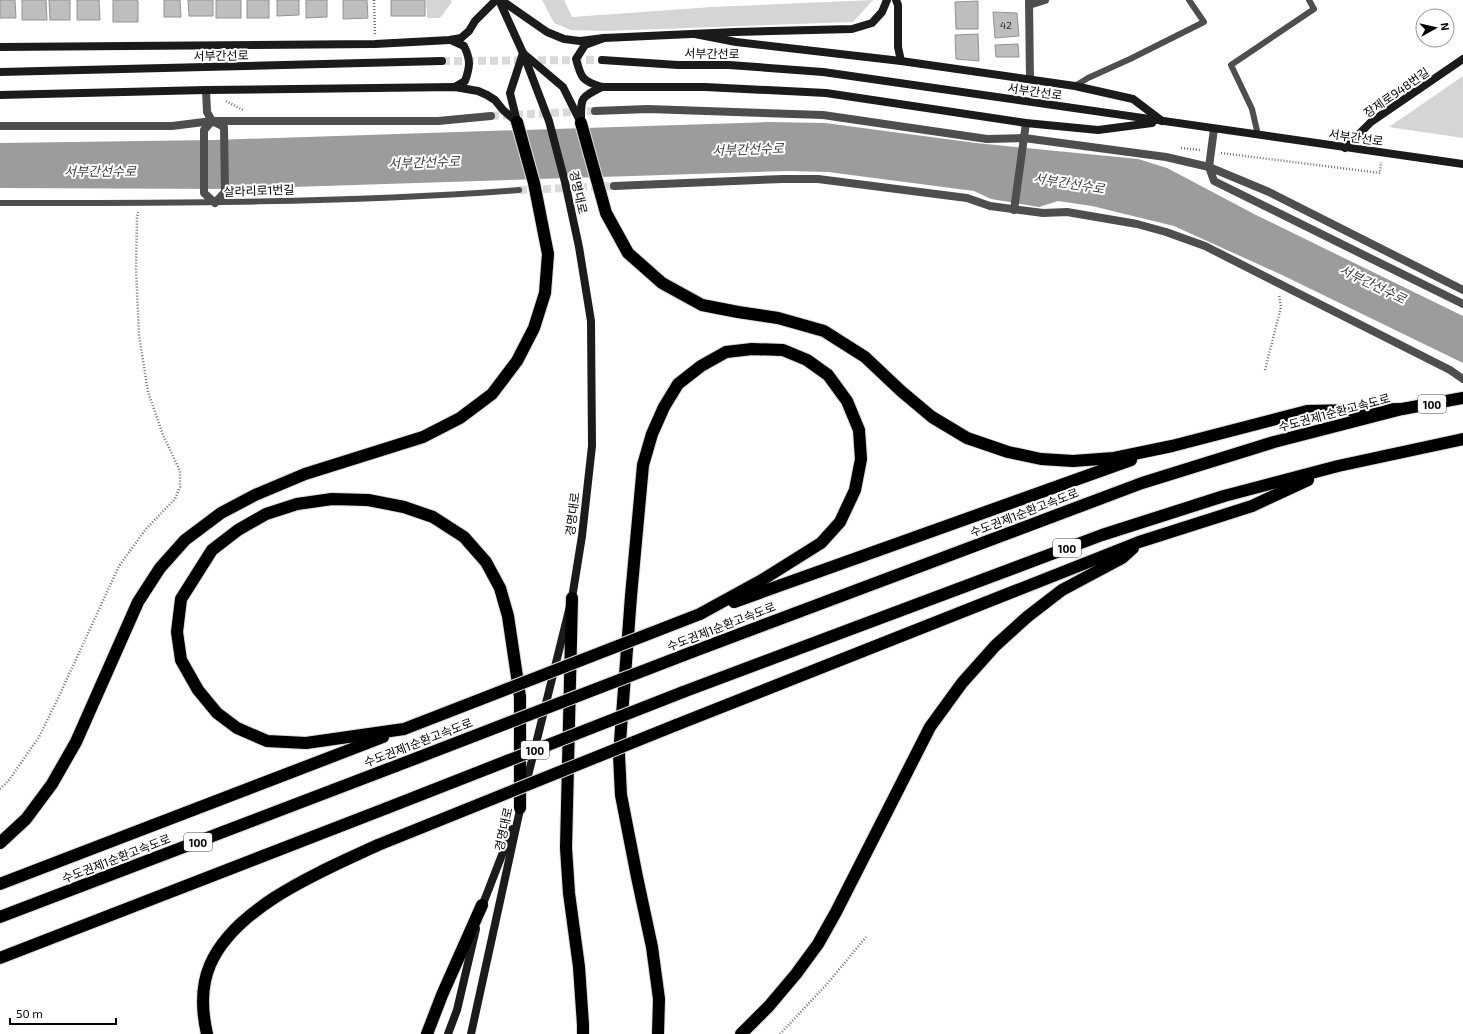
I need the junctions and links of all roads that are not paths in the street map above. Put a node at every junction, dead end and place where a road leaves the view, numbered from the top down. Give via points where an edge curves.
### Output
1 (499, 0) edge
2 (887, 0) edge
3 (896, 0) edge
4 (1045, 0) edge
5 (1189, 0) edge
6 (1309, 0) edge
7 (1029, 3) edge
8 (695, 34) junction
9 (604, 38) junction
10 (450, 40) junction
11 (0, 47) edge
12 (523, 53) junction
13 (1463, 59) edge
14 (602, 60) tunnel mouth
15 (442, 61) tunnel mouth
16 (901, 61) junction
17 (0, 72) edge
18 (1030, 79) junction
19 (1075, 86) junction
20 (456, 87) junction
21 (602, 87) junction
22 (206, 90) junction
23 (0, 95) edge
24 (595, 111) tunnel mouth
25 (491, 116) tunnel mouth
26 (212, 121) junction
27 (517, 122) junction
28 (1162, 122) junction
29 (581, 123) junction
30 (1026, 124) junction
31 (0, 126) edge
32 (1214, 129) junction
33 (1258, 135) junction
34 (1024, 138) junction
35 (1346, 148) junction
36 (1463, 164) edge
37 (1209, 167) junction
38 (614, 186) tunnel mouth
39 (519, 190) tunnel mouth
40 (0, 203) edge
41 (215, 203) junction
42 (1015, 208) junction
43 (1463, 290) edge
44 (1463, 304) edge
45 (1463, 379) edge
46 (1463, 398) edge
47 (1402, 409) junction
48 (1462, 439) edge
49 (1172, 446) junction
50 (1338, 466) junction
51 (1139, 542) junction
52 (572, 598) junction
53 (700, 614) junction
54 (404, 729) junction
55 (520, 808) junction
56 (0, 843) edge
57 (0, 884) edge
58 (482, 905) junction
59 (0, 917) edge
60 (0, 958) edge
61 (207, 1034) edge
62 (427, 1034) edge
63 (448, 1034) edge
64 (471, 1034) edge
65 (583, 1034) edge
66 (658, 1034) edge
67 (741, 1034) edge

1 - 9 street via 547,32 564,39 580,41
1 - 10 street via 475,21 461,38
1 - 12 street, 경명대로
2 - 8 street via 882,12 872,24 852,29
3 - 16 street
4 - 7 street
5 - 19 lane via 1204,22
6 - 33 lane via 1314,9 1231,65 1252,109
7 - 18 street
8 - 9 street
8 - 16 street via 736,42
9 - 21 street via 585,45 576,58 580,74 589,84
10 - 11 street via 375,44
10 - 20 street via 464,46 469,55 470,67 465,81
12 - 27 street via 510,93
12 - 29 street via 563,87
12 - 52 street, 경명대로 via 549,121 565,182 591,321 592,446
13 - 35 street, 장제로948번길 via 1371,122
14 - 28 street, 서부간선로 via 823,72
15 - 17 street, 서부간선로
16 - 18 street
18 - 19 street
19 - 28 street via 1133,99
20 - 22 street
20 - 27 street via 478,90 487,95
21 - 29 street via 584,96 581,101
21 - 30 street via 705,87 826,93
22 - 23 street
22 - 26 street via 207,112
24 - 34 street via 648,108 823,115 987,139
25 - 26 street via 438,121
26 - 31 street via 172,126
26 - 41 street via 204,130 204,193
26 - 41 street via 224,127 225,192
27 - 56 highway via 534,183 548,254 545,293 534,328 517,361 492,394 460,418 423,437 305,474 255,495 220,513 185,540 160,568 138,602 76,742 52,784 26,820
28 - 30 street via 1098,130
28 - 32 street, 서부간선로
29 - 49 highway via 606,213 628,253 662,283 702,304 778,318 824,332 865,357 932,417 967,438 1008,452 1041,460 1073,461 1114,458
30 - 34 street
32 - 33 street, 서부간선로
32 - 37 street
33 - 35 street, 서부간선로
34 - 37 street via 1166,157
34 - 42 street
35 - 36 street, 서부간선로
37 - 43 street via 1269,192
37 - 44 street via 1214,181
38 - 42 street via 818,179 967,198 990,206
39 - 41 lane, 살라리로1번길
40 - 41 lane, 살라리로1번길
42 - 45 street via 1043,213 1067,212 1137,224 1204,246 1450,370
46 - 47 highway, 수도권제1순환고속도로 / 100
47 - 49 highway via 1307,411
47 - 59 highway, 수도권제1순환고속도로 / 100, bridge via 1274,442 1142,483
48 - 50 highway, 100
49 - 53 highway
50 - 51 highway via 1252,506
50 - 60 highway, 100, bridge via 1224,496 1102,535 683,692
51 - 61 highway, bridge via 676,725 378,845 314,874 282,892 248,917 225,940 210,965 204,990 204,1020
51 - 67 highway via 1122,558 1062,590 995,646 962,683 930,728 818,944 769,1006
52 - 55 street, 경명대로
52 - 65 highway via 566,848 579,967
53 - 54 highway, bridge
53 - 66 highway via 762,580 821,543 840,522 855,490 862,459 859,430 847,401 828,375 807,360 783,350 752,349 726,352 701,366 678,384 652,434 643,465 630,596 619,755 621,795 652,947 659,999
54 - 55 highway via 306,743 267,741 238,728 217,713 198,690 181,660 178,632 181,599 212,550 238,530 266,514 297,504 332,499 368,500 404,507 433,517 464,537 486,562 500,588 508,616 520,697
54 - 57 highway
55 - 58 street
55 - 64 street, 경명대로
58 - 62 highway
58 - 63 street via 457,1010

